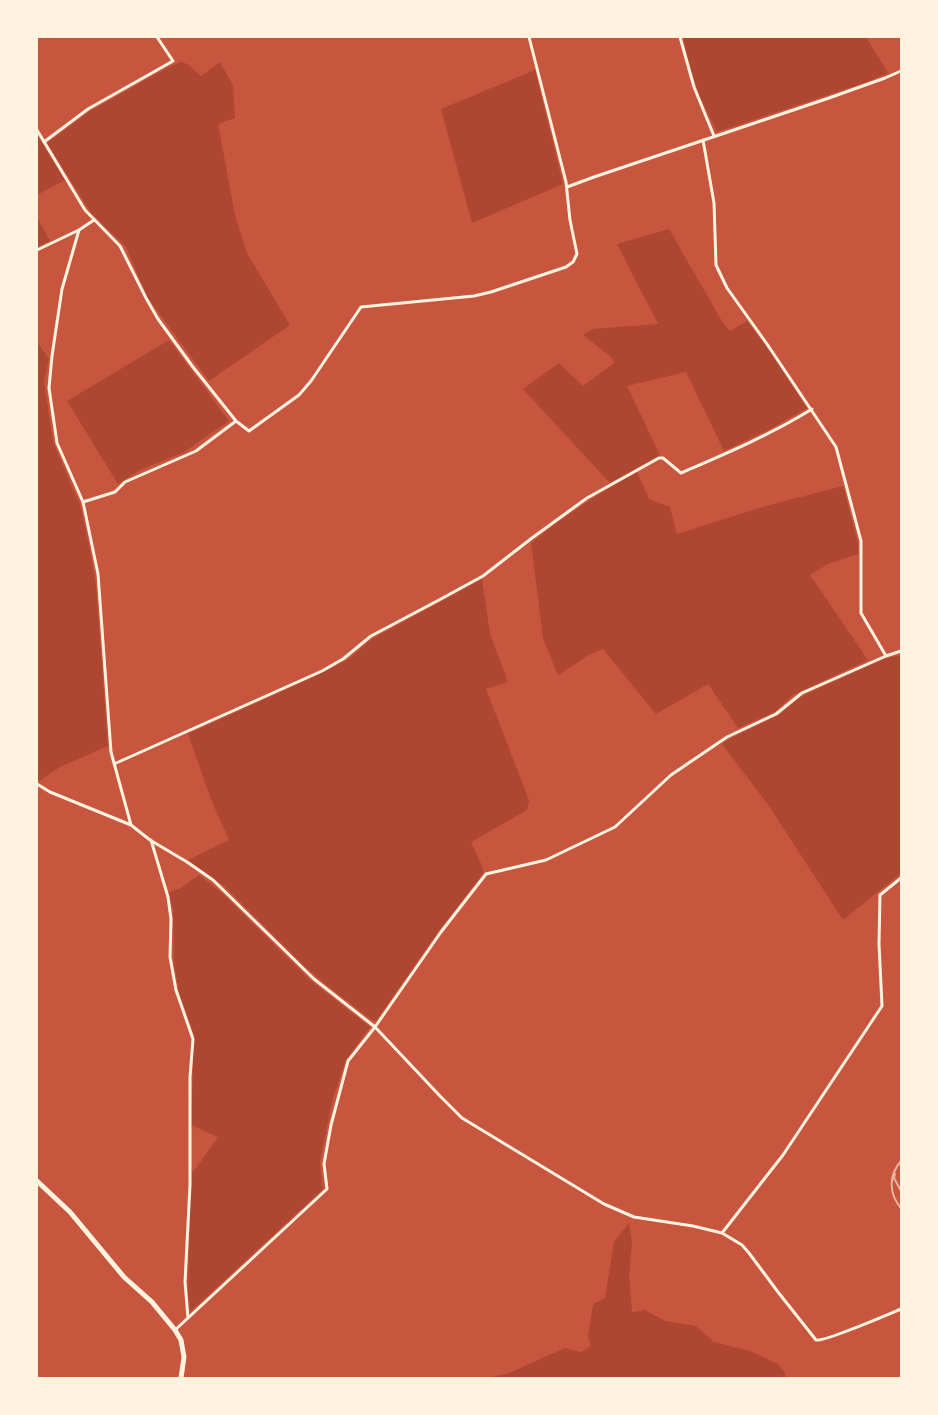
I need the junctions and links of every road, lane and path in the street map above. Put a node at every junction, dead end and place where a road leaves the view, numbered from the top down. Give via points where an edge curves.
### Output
1 (157, 37) edge
2 (529, 37) edge
3 (680, 37) edge
4 (901, 71) edge
5 (37, 130) edge
6 (714, 136) junction
7 (703, 140) junction
8 (44, 142) junction
9 (567, 187) junction
10 (94, 220) junction
11 (79, 230) junction
12 (37, 250) edge
13 (812, 409) junction
14 (236, 422) junction
15 (83, 502) junction
16 (901, 651) edge
17 (886, 656) junction
18 (114, 764) junction
19 (37, 784) edge
20 (131, 825) junction
21 (150, 840) junction
22 (901, 878) edge
23 (375, 1026) junction
24 (37, 1181) edge
25 (722, 1233) junction
26 (901, 1309) edge
27 (188, 1318) junction
28 (176, 1330) junction
29 (181, 1378) edge

1 - 8 street via 173,61 88,109
2 - 9 street
3 - 6 street via 694,87
4 - 6 street
5 - 8 street
6 - 7 street
7 - 9 street
7 - 13 street via 714,203 716,265 726,288
8 - 10 street
9 - 14 street via 577,254 573,262 566,267 474,296 361,307 299,395 249,431
10 - 11 street
10 - 14 street via 120,246 158,319
11 - 12 street
11 - 15 street via 62,289 49,388 56,442
13 - 17 street via 836,447 861,541 861,613
13 - 18 street via 743,446 681,473 663,458 659,458 588,498 483,576 371,636 343,659 322,671
14 - 15 street via 196,451 125,482 115,492
15 - 18 street via 98,574
16 - 17 street
17 - 23 street via 802,693 776,714 727,737 671,775 615,827 546,860 486,874
18 - 20 street
19 - 20 street via 50,792
20 - 21 street
21 - 23 street via 213,880 314,978
21 - 27 street via 168,897 171,919 170,957 176,990 193,1039 185,1282
22 - 25 street via 880,895 882,1006 783,1155
23 - 25 street via 462,1118 604,1204 634,1217
23 - 27 street via 348,1061 326,1149 324,1164 327,1189
24 - 28 main road via 70,1212 124,1277 152,1302
25 - 26 street via 742,1245 816,1340 832,1337
27 - 28 street
28 - 29 main road via 184,1357

